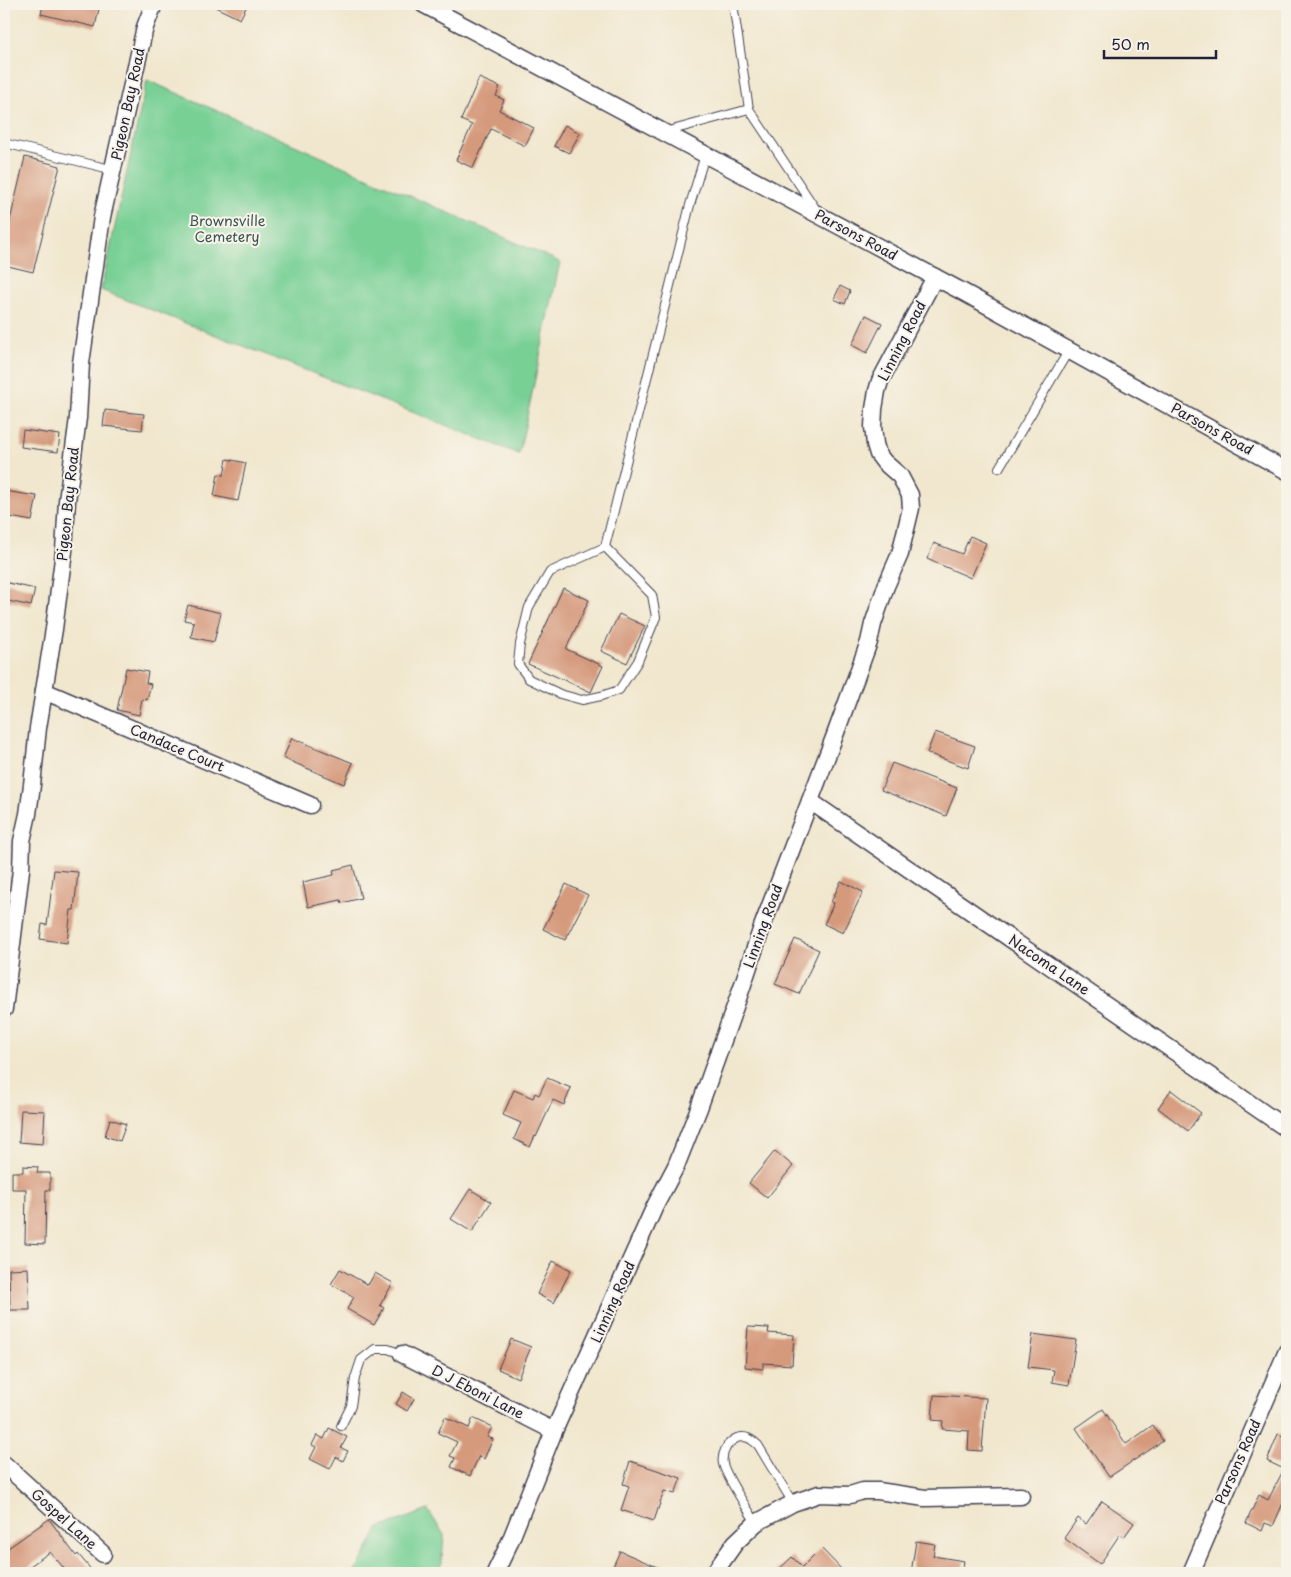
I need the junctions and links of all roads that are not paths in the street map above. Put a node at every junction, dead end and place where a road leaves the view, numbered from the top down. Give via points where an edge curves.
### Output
1 (154, 4) edge
2 (422, 4) edge
3 (733, 4) edge
4 (749, 109) junction
5 (663, 132) junction
6 (4, 143) edge
7 (706, 155) junction
8 (114, 170) junction
9 (819, 216) junction
10 (935, 278) junction
11 (1069, 350) junction
12 (999, 468) dead end
13 (1287, 471) edge
14 (605, 547) junction
15 (44, 691) junction
16 (810, 802) junction
17 (310, 805) dead end
18 (4, 1009) edge
19 (1287, 1129) edge
20 (1287, 1351) edge
21 (402, 1354) joint
22 (341, 1426) dead end
23 (554, 1430) junction
24 (4, 1464) edge
25 (1021, 1496) dead end
26 (793, 1503) junction
27 (756, 1523) junction
28 (103, 1554) dead end
29 (494, 1573) edge
30 (714, 1573) edge
31 (1191, 1573) edge

1 - 8 street, Pigeon Bay Road via 145,27
2 - 5 street, Parsons Road
3 - 4 lane
4 - 5 lane
4 - 9 lane
5 - 7 street, Parsons Road
6 - 8 lane
7 - 9 street, Parsons Road
7 - 14 lane via 690,205
8 - 15 street, Pigeon Bay Road via 102,217 81,363 64,551
9 - 10 street, Parsons Road
10 - 11 street, Parsons Road
10 - 16 street, Linning Road via 877,391 873,427 878,454 900,476 910,495 911,508 900,554
11 - 12 lane
11 - 13 street, Parsons Road
14 - 14 lane via 550,572 529,607 520,644 518,664 529,678 560,694 582,700 619,690 638,662 656,617 652,595
15 - 17 street, Candace Court
15 - 18 street, Pigeon Bay Road via 22,841
16 - 19 street, Nacoma Lane
16 - 23 street, Linning Road via 676,1166
20 - 31 street, Parsons Road
21 - 22 lane via 375,1349 361,1360 354,1378 351,1406
21 - 23 street, D J Eboni Lane
23 - 29 street, Linning Road via 509,1544
24 - 28 street, Gospel Lane
25 - 26 street via 925,1498 863,1492 819,1494
26 - 27 street
26 - 27 lane via 758,1445 751,1438 736,1438 726,1449 723,1464
27 - 30 street via 735,1543

